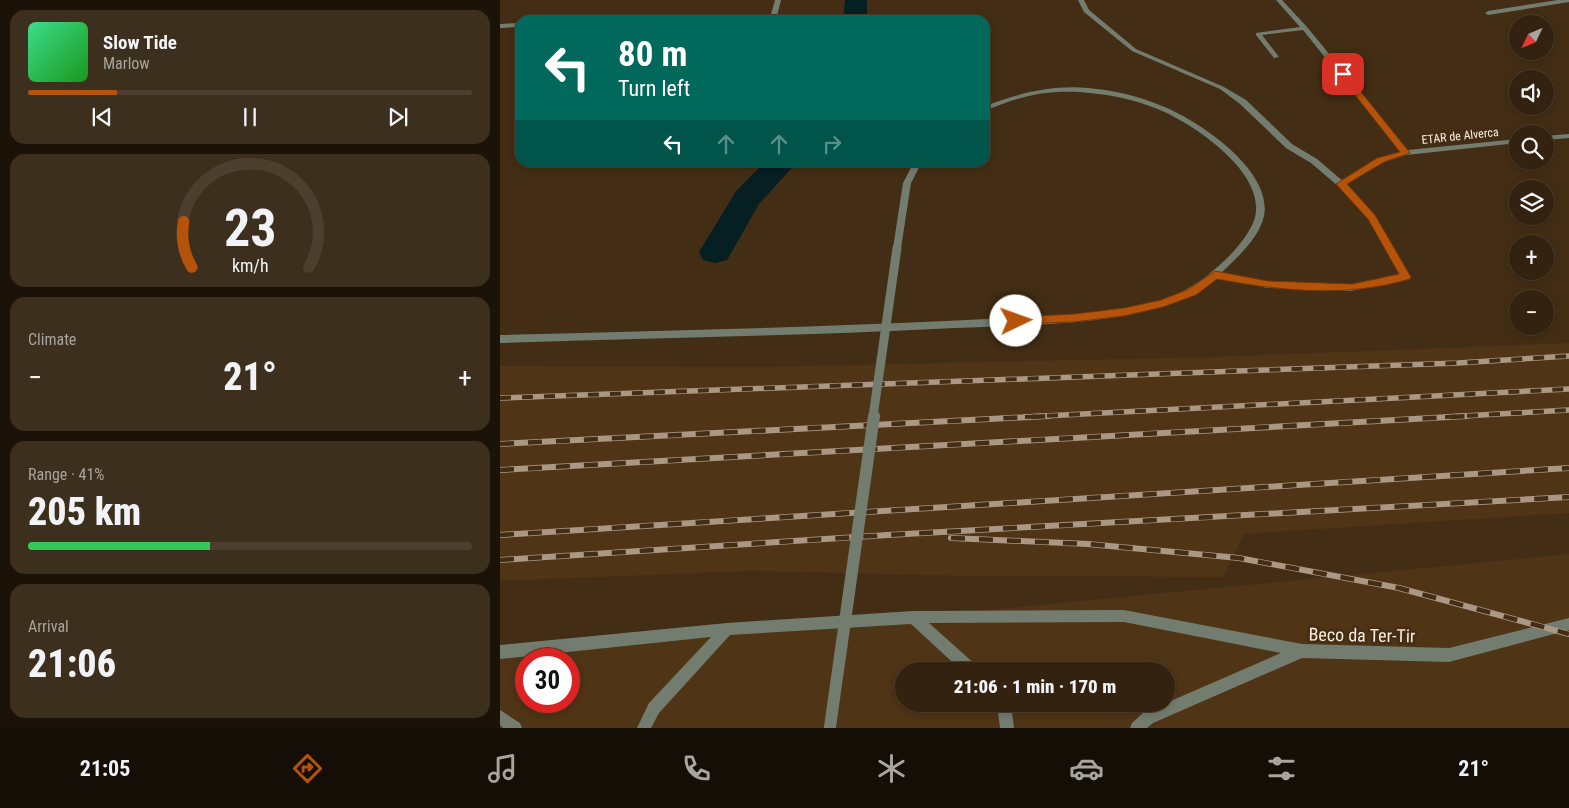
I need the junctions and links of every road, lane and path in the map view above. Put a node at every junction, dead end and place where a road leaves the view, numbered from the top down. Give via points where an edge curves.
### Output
1 (778, 0) edge
2 (1081, 0) edge
3 (1279, 0) edge
4 (1569, 0) edge
5 (1488, 13) dead end
6 (774, 15) edge
7 (515, 25) edge
8 (500, 26) edge
9 (1305, 28) junction
10 (1276, 57) dead end
11 (990, 106) edge
12 (1569, 136) edge
13 (1554, 137) edge
14 (1509, 142) edge
15 (1406, 153) junction
16 (915, 167) edge
17 (1341, 184) junction
18 (1215, 275) junction
19 (500, 339) edge
20 (913, 617) junction
21 (1569, 624) edge
22 (726, 629) junction
23 (1302, 651) junction
24 (500, 652) edge
25 (962, 662) edge
26 (1005, 712) edge
27 (500, 717) edge
28 (829, 727) edge
29 (515, 728) edge
30 (644, 728) edge
31 (1007, 728) edge
32 (1138, 728) edge

1 - 6 street
2 - 17 street via 1086,11 1134,50 1222,88 1244,102 1289,146 1314,161
3 - 9 street, ETAR de Alverca
4 - 5 street
7 - 8 street
9 - 10 street via 1258,34
9 - 15 street, ETAR de Alverca
11 - 18 street via 1038,92 1100,93 1164,108 1211,135 1234,156 1252,179 1260,201 1259,220
12 - 13 street
14 - 15 street, ETAR de Alverca
15 - 17 street, ETAR de Alverca via 1381,160
16 - 28 street, bridge via 907,183
17 - 18 street via 1372,218 1406,277 1352,288 1268,285
18 - 19 street via 1192,292 1163,303 1074,318
20 - 22 street
20 - 23 street via 1124,616
20 - 25 street
21 - 23 street, Beco da Ter-Tir via 1449,655
22 - 24 street
22 - 30 street via 654,708
23 - 32 street, Beco da Ter-Tir via 1148,718
26 - 31 street
27 - 29 street

